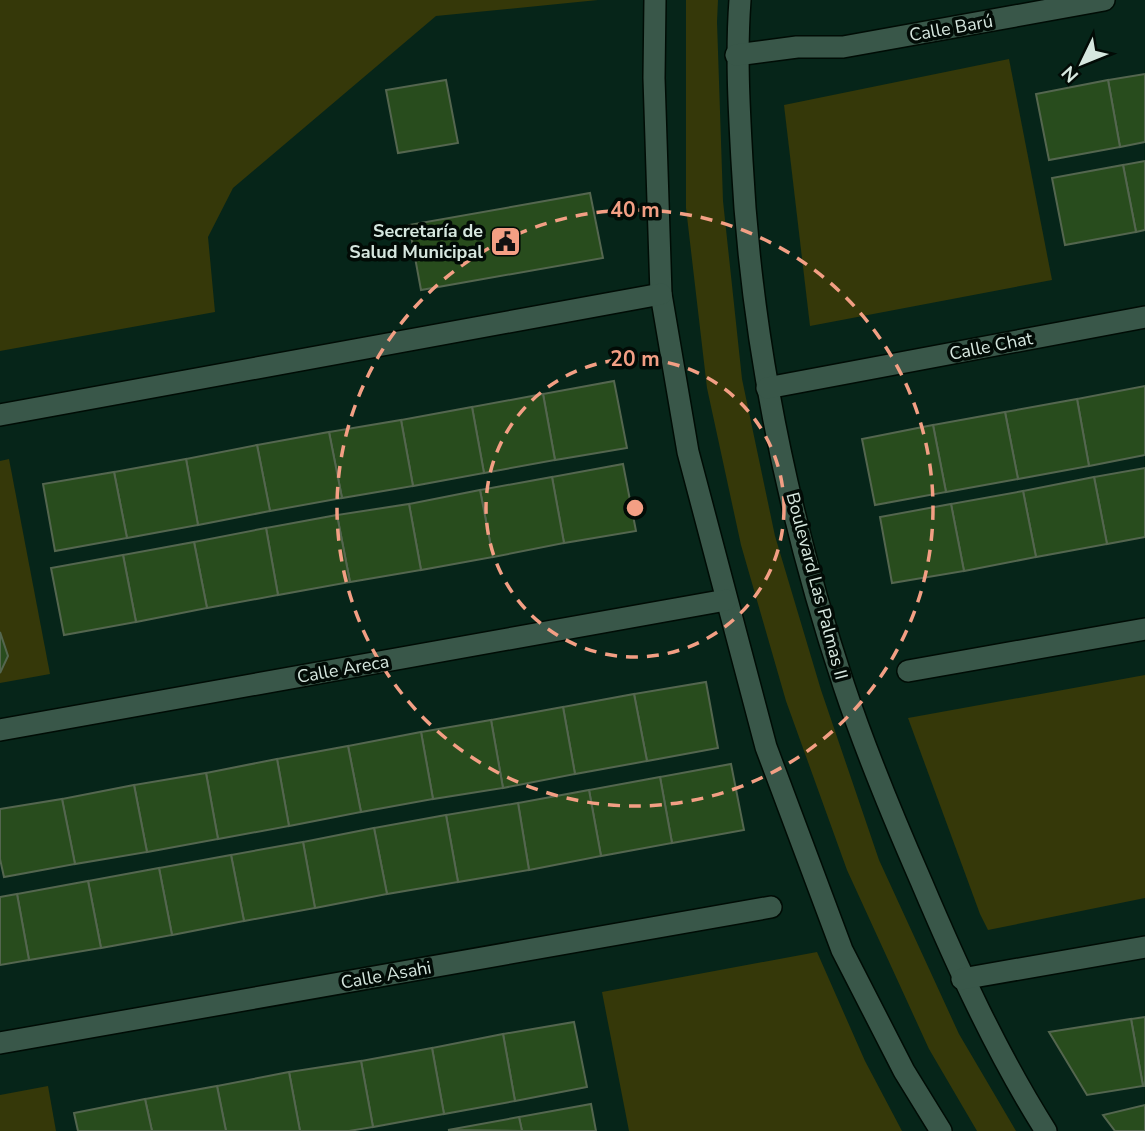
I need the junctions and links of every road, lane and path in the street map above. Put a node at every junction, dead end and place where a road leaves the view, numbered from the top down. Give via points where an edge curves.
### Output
1 (655, 0) edge
2 (740, 0) edge
3 (1104, 0) edge
4 (736, 55) junction
5 (661, 294) junction
6 (1145, 317) edge
7 (767, 388) junction
8 (0, 415) edge
9 (726, 600) junction
10 (1145, 629) edge
11 (908, 671) dead end
12 (0, 730) edge
13 (771, 907) dead end
14 (1145, 947) edge
15 (962, 979) junction
16 (0, 1044) edge
17 (941, 1131) edge
18 (1046, 1131) edge

1 - 5 street
2 - 4 street, Boulevard Las Palmas II
3 - 4 street, Calle Barú via 843,47
4 - 7 street, Boulevard Las Palmas II via 745,223
5 - 8 street
5 - 9 street via 688,452
6 - 7 street, Calle Chat
7 - 15 street, Boulevard Las Palmas II via 799,532 845,687
9 - 12 street, Calle Areca
9 - 17 street via 766,747 842,950 904,1071
10 - 11 street
13 - 16 street, Calle Asahi
14 - 15 street
15 - 18 street, Boulevard Las Palmas II

